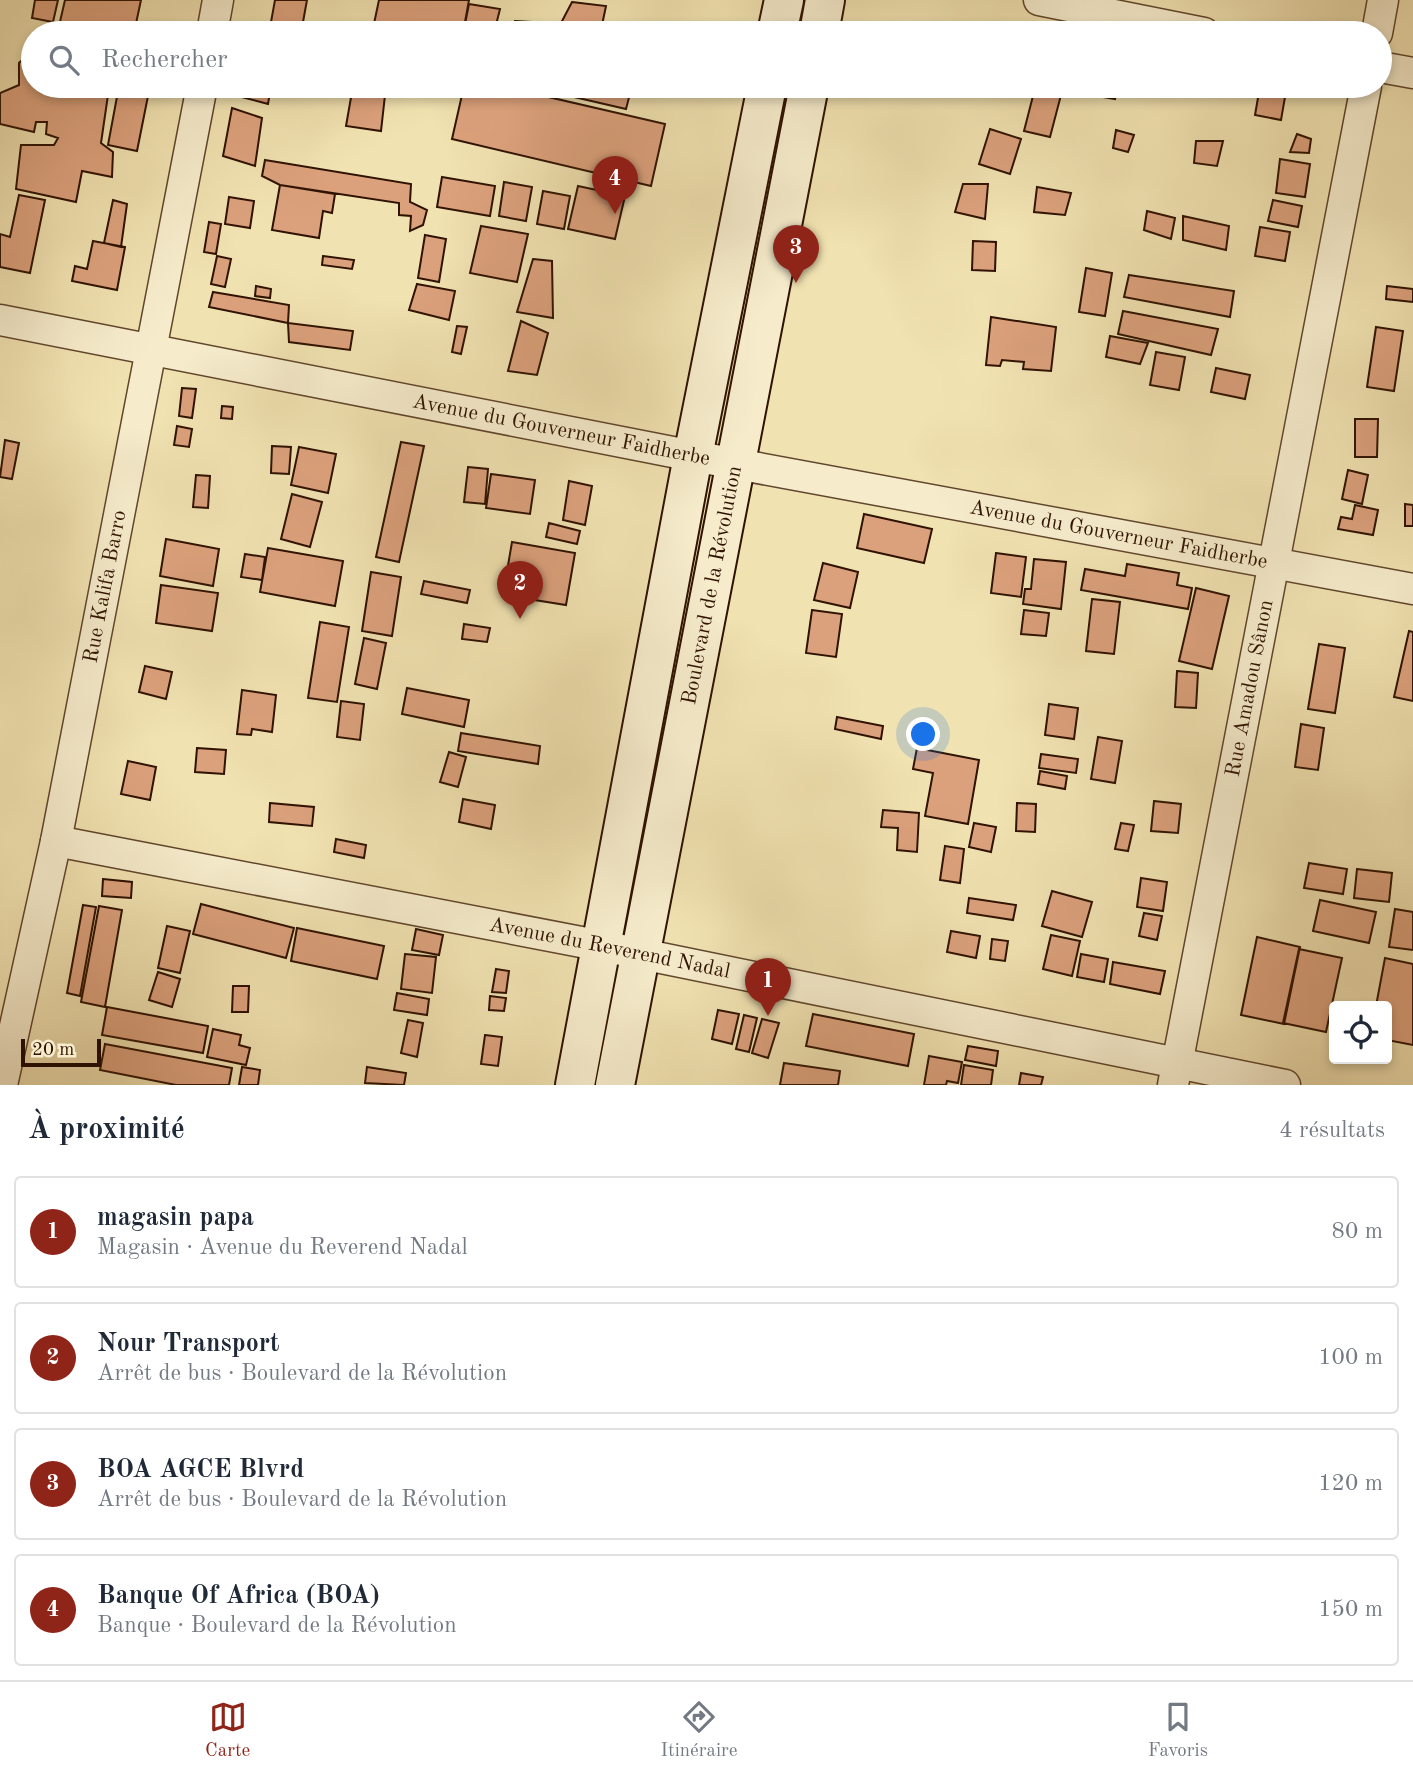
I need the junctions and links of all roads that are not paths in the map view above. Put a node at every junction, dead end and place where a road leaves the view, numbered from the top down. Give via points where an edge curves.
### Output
1 (218, 0) edge
2 (784, 0) edge
3 (825, 0) edge
4 (1039, 0) edge
5 (1383, 0) edge
6 (214, 21) edge
7 (780, 21) edge
8 (821, 21) edge
9 (1144, 21) edge
10 (1379, 21) edge
11 (1392, 69) edge
12 (1413, 73) edge
13 (200, 98) edge
14 (765, 98) edge
15 (807, 98) edge
16 (1364, 98) edge
17 (0, 320) edge
18 (152, 348) junction
19 (693, 456) junction
20 (735, 463) junction
21 (1275, 562) junction
22 (1413, 589) edge
23 (56, 841) junction
24 (602, 946) junction
25 (640, 954) junction
26 (1175, 1075) edge
27 (2, 1085) edge
28 (575, 1085) edge
29 (615, 1085) edge
30 (1285, 1085) edge

1 - 6 street
2 - 7 main road
3 - 8 main road
4 - 9 street
5 - 10 street
11 - 12 street
13 - 18 street, Rue Kalifa Barro
14 - 19 main road, Boulevard de la Révolution
15 - 20 main road, Boulevard de la Révolution
16 - 21 street, Rue Amadou Sânon
17 - 18 street, Avenue du Gouverneur Faidherbe
18 - 19 street, Avenue du Gouverneur Faidherbe
18 - 23 street, Rue Kalifa Barro
19 - 20 street, Avenue du Gouverneur Faidherbe
19 - 24 main road, Boulevard de la Révolution
20 - 21 street, Avenue du Gouverneur Faidherbe
20 - 25 main road, Boulevard de la Révolution
21 - 22 street, Avenue du Gouverneur Faidherbe
21 - 26 street, Rue Amadou Sânon
23 - 24 street, Avenue du Reverend Nadal
23 - 27 street, Rue Kalifa Barro
24 - 25 street, Avenue du Reverend Nadal
24 - 28 main road, Boulevard de la Révolution
25 - 26 street, Avenue du Reverend Nadal
25 - 29 main road, Boulevard de la Révolution
26 - 30 street, Avenue du Reverend Nadal

